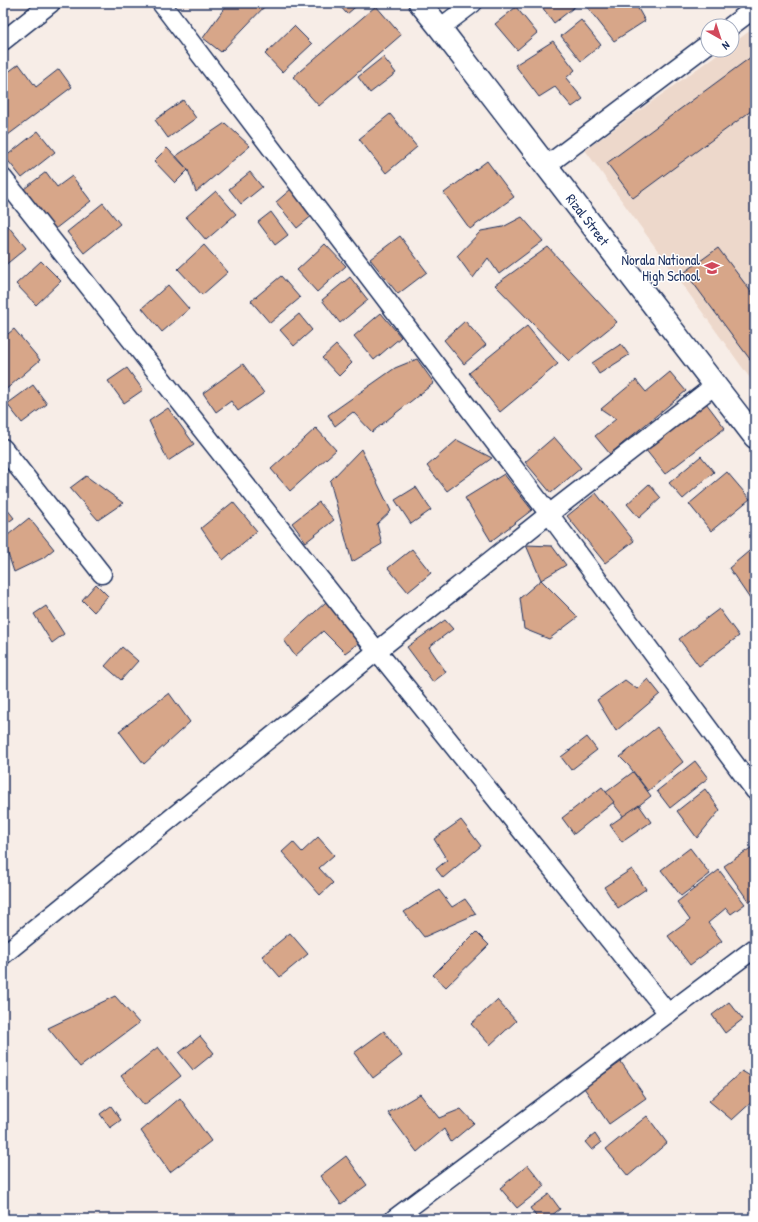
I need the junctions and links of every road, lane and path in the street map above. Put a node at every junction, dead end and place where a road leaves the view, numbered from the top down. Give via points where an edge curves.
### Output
1 (51, 3) edge
2 (160, 3) edge
3 (420, 3) edge
4 (473, 3) edge
5 (755, 8) edge
6 (740, 19) edge
7 (440, 28) junction
8 (3, 40) edge
9 (700, 50) edge
10 (546, 166) junction
11 (3, 178) edge
12 (715, 385) junction
13 (755, 437) edge
14 (3, 448) edge
15 (548, 514) junction
16 (102, 574) dead end
17 (377, 651) junction
18 (755, 791) edge
19 (755, 948) edge
20 (3, 955) edge
21 (668, 1013) junction
22 (394, 1219) edge

1 - 8 street
2 - 15 street
3 - 7 main road, Rizal Street
4 - 7 street
5 - 6 street
7 - 10 main road, Rizal Street
9 - 10 street
10 - 12 main road, Rizal Street
11 - 17 street
12 - 13 main road, Rizal Street
12 - 15 street
14 - 16 street
15 - 17 street
15 - 18 street
17 - 20 street
17 - 21 street
19 - 21 street
21 - 22 street

